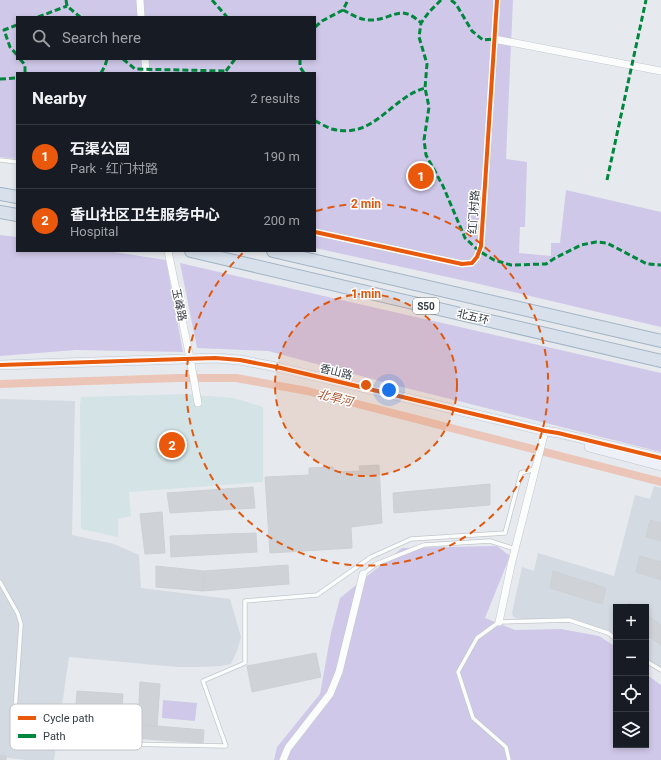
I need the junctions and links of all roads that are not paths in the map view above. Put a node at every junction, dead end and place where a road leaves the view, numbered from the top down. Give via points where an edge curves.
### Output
1 (140, 0) edge
2 (497, 0) edge
3 (141, 16) edge
4 (494, 39) junction
5 (145, 60) edge
6 (661, 71) edge
7 (146, 72) edge
8 (0, 160) edge
9 (16, 162) edge
10 (0, 194) edge
11 (16, 197) edge
12 (0, 212) edge
13 (16, 215) edge
14 (316, 232) edge
15 (168, 252) edge
16 (195, 252) edge
17 (276, 252) edge
18 (661, 341) edge
19 (190, 358) junction
20 (661, 360) edge
21 (0, 365) edge
22 (198, 403) dead end
23 (545, 431) junction
24 (661, 458) edge
25 (661, 466) edge
26 (535, 469) junction
27 (515, 549) junction
28 (363, 574) joint
29 (0, 582) edge
30 (499, 622) junction
31 (613, 636) edge
32 (649, 663) edge
33 (661, 670) edge
34 (15, 704) edge
35 (142, 744) edge
36 (283, 760) edge
37 (509, 760) edge

1 - 3 street
2 - 4 street, 红门村路
4 - 6 street
4 - 14 street, 红门村路 via 481,246 478,257 472,263 462,264
5 - 7 street
8 - 9 lane
10 - 11 highway
12 - 13 highway
15 - 19 street, 玉峰路
16 - 20 highway, 北五环 / S50
17 - 18 highway, 北五环 / S50
19 - 21 street, 香山路
19 - 22 street, 玉峰路
19 - 23 street, 香山路 via 240,360 267,365
23 - 24 street, 香山路
23 - 25 street, 香山路 via 557,438
23 - 26 street
26 - 27 street
26 - 35 lane via 521,473 505,533 411,539 371,557 317,595 245,601 245,663 203,682 226,746
27 - 28 lane via 490,541 424,545 376,564
27 - 30 street
28 - 36 street via 339,672 330,694 288,748
29 - 34 lane via 21,624
30 - 31 lane via 569,620
30 - 37 lane via 477,638 458,672 473,718 506,747
32 - 33 lane

